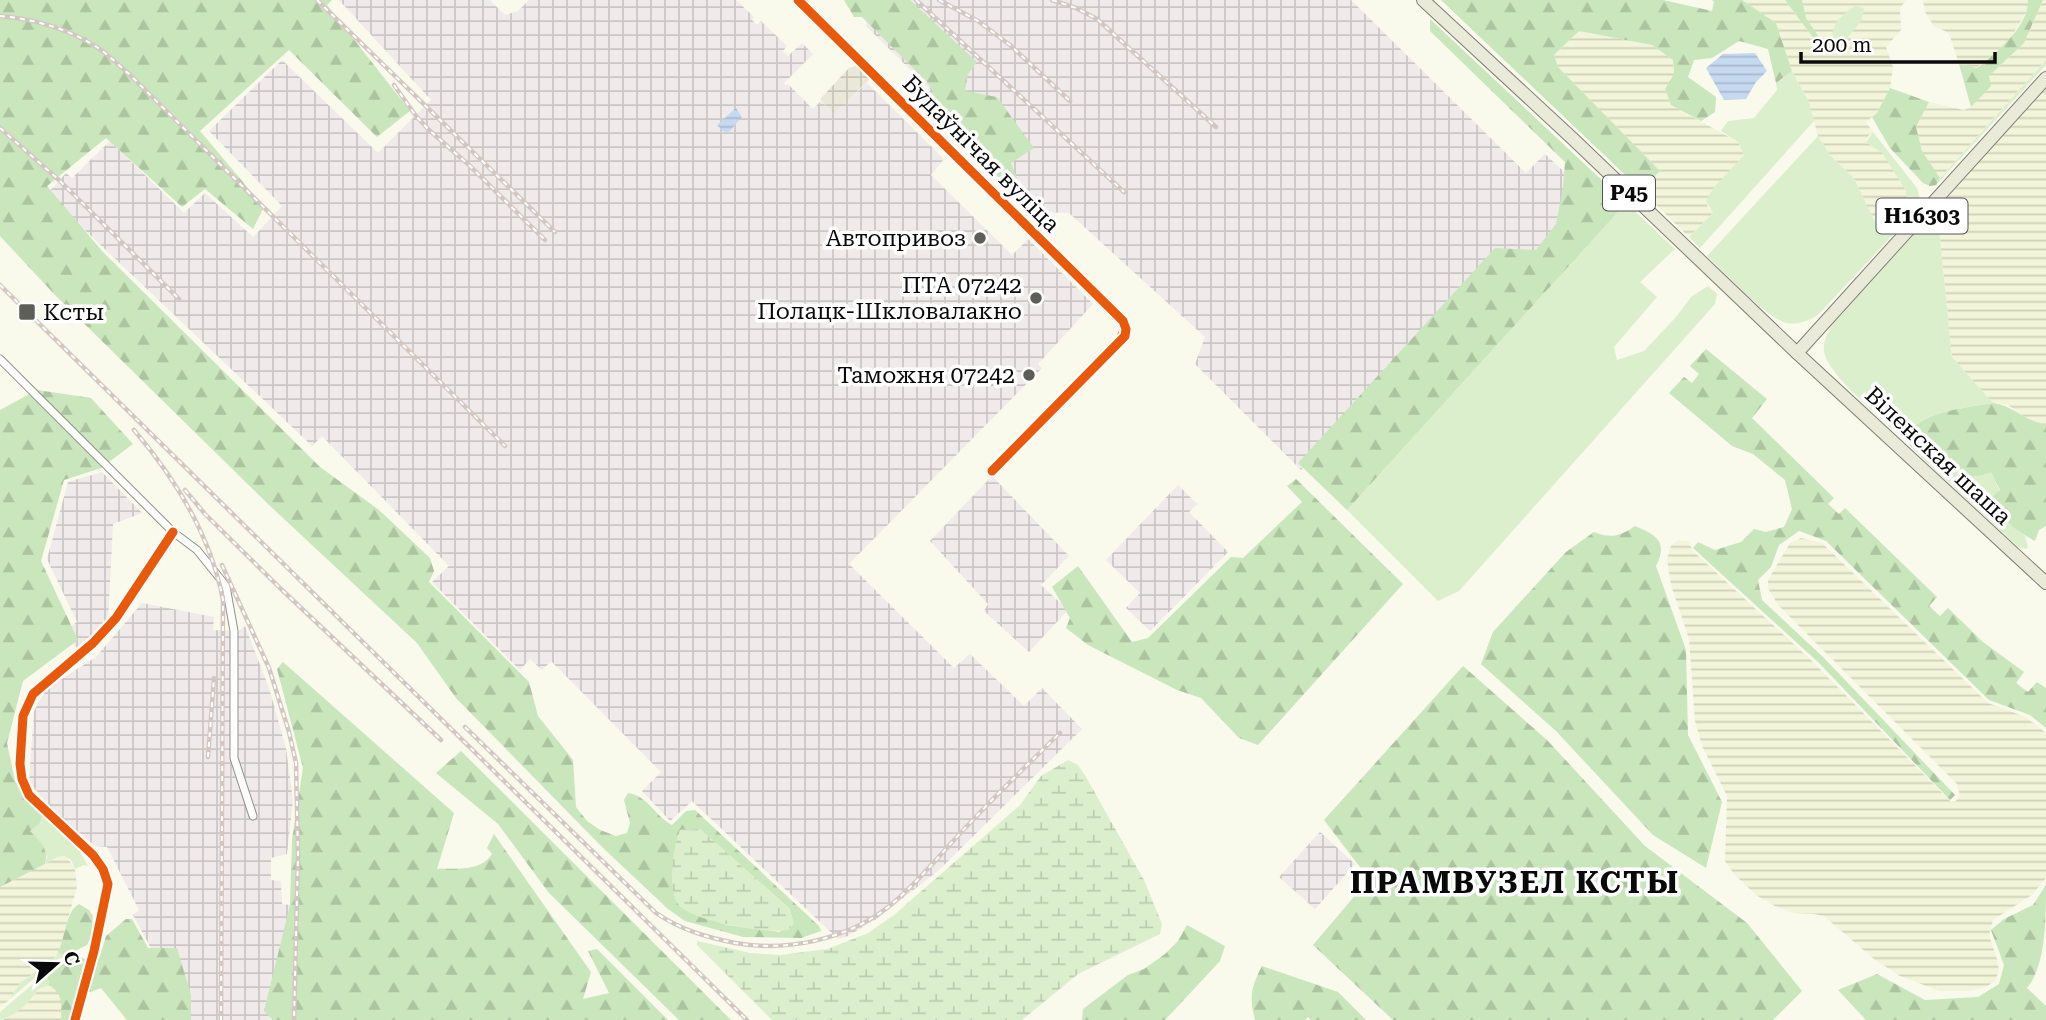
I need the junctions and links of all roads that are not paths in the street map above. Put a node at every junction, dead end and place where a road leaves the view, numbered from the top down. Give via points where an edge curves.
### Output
1 (797, 0) edge
2 (1423, 0) edge
3 (2046, 78) edge
4 (1122, 339) joint
5 (1797, 353) junction
6 (0, 359) edge
7 (992, 471) dead end
8 (173, 532) junction
9 (2046, 583) edge
10 (253, 816) dead end
11 (75, 1020) edge

1 - 4 street, Будаўнічая вуліца via 1123,321
2 - 5 main road, Р45
3 - 5 main road, Н16303
4 - 7 street
5 - 9 main road, Віленская шаша / Р45
6 - 8 street
8 - 10 street via 198,550 226,586 234,631 234,758
8 - 11 street via 116,618 33,694 23,716 20,764 29,795 93,855 108,884

